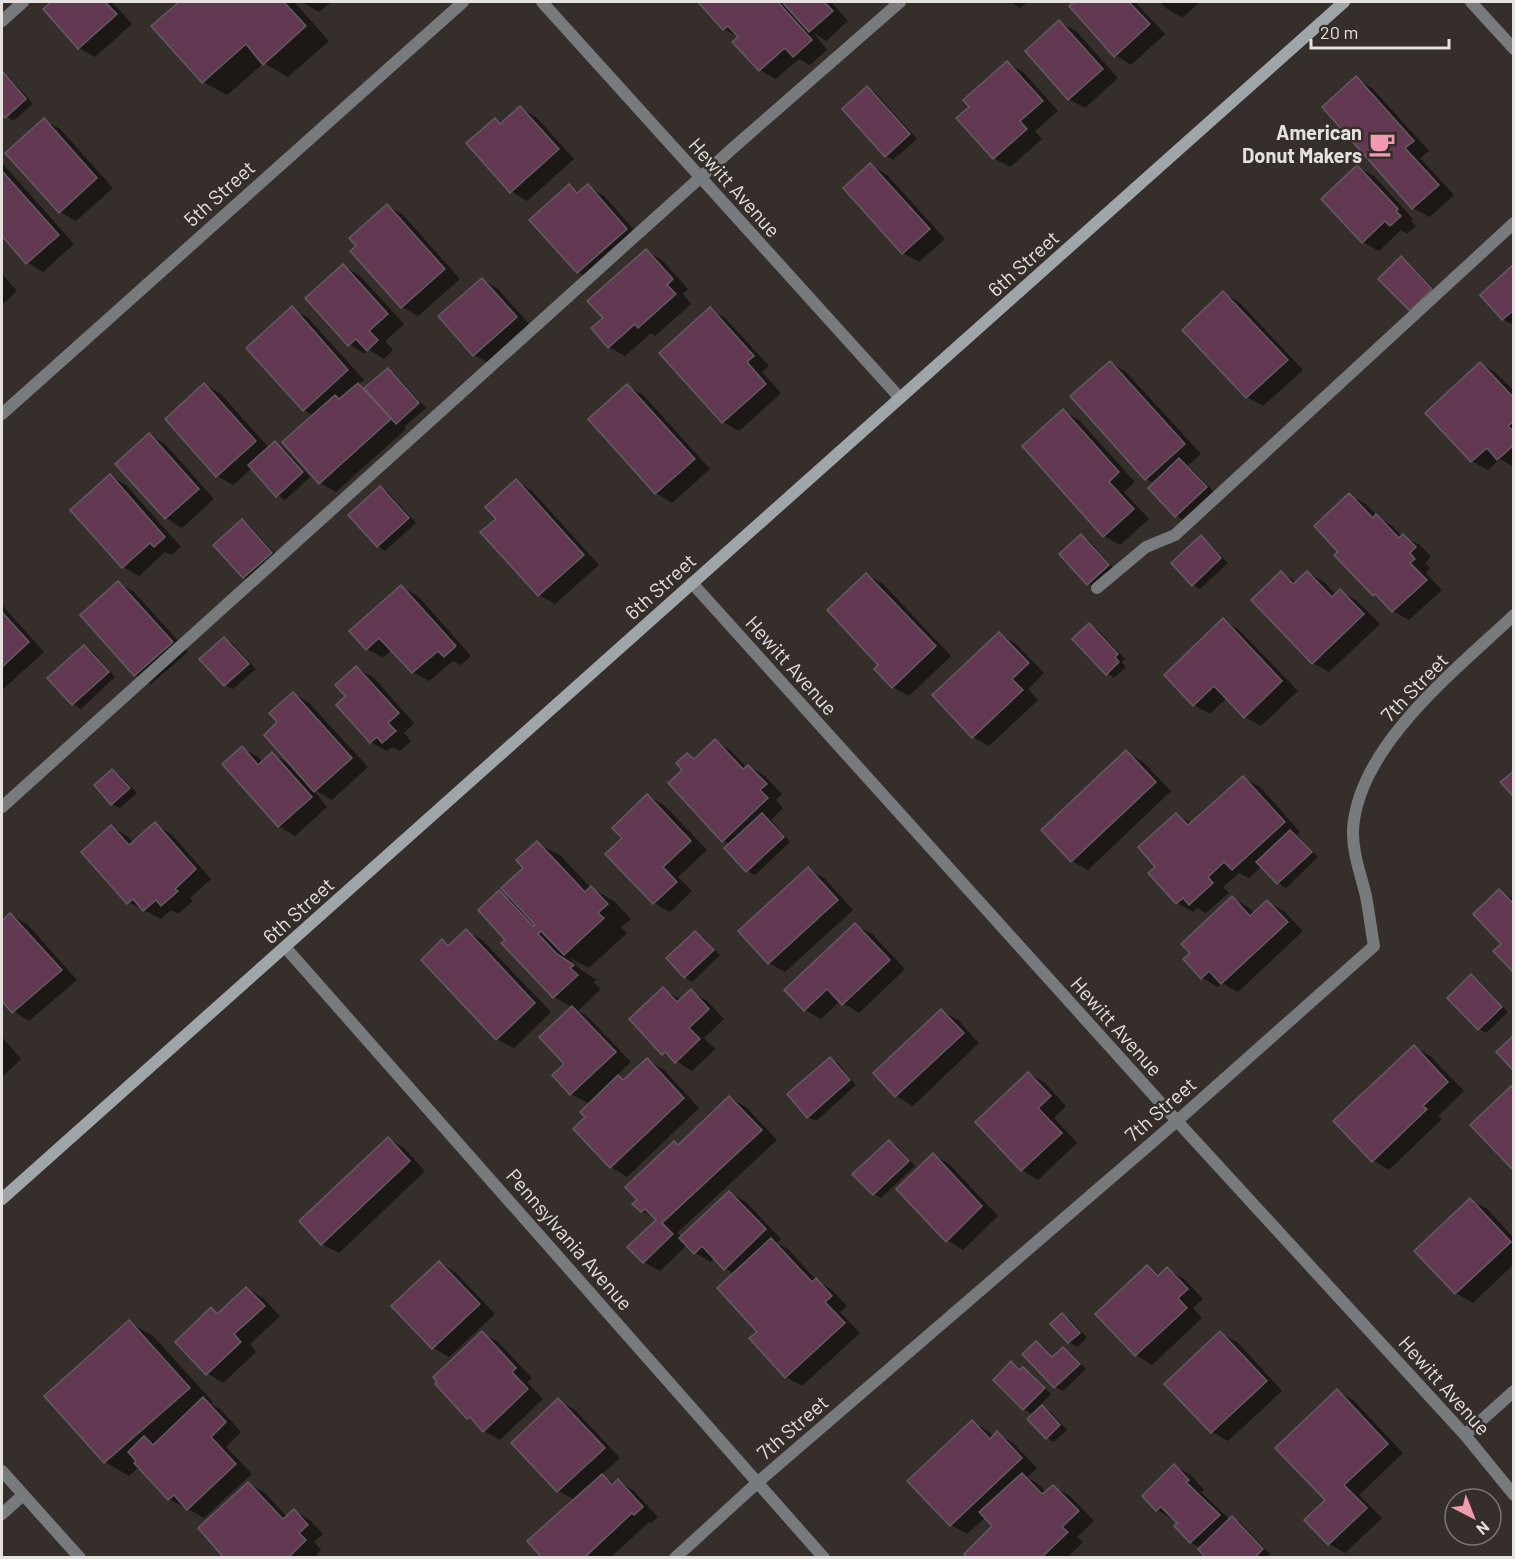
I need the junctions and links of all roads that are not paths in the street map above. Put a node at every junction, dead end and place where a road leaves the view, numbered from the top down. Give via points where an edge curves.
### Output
1 (23, 2) edge
2 (463, 2) edge
3 (542, 2) edge
4 (900, 2) edge
5 (1344, 2) edge
6 (1471, 2) edge
7 (2, 21) edge
8 (1514, 49) edge
9 (700, 177) junction
10 (1514, 223) edge
11 (900, 398) junction
12 (2, 414) edge
13 (692, 583) junction
14 (1097, 588) dead end
15 (1514, 615) edge
16 (2, 807) edge
17 (285, 947) junction
18 (1177, 1121) junction
19 (2, 1199) edge
20 (1514, 1391) edge
21 (1465, 1435) junction
22 (2, 1471) edge
23 (757, 1482) junction
24 (23, 1495) junction
25 (1514, 1495) edge
26 (2, 1514) edge
27 (80, 1557) edge
28 (675, 1557) edge
29 (824, 1557) edge

1 - 7 street
2 - 12 street, 5th Street
3 - 9 street, Hewitt Avenue
4 - 9 street
5 - 11 main road, 6th Street
6 - 8 street
9 - 11 street, Hewitt Avenue
9 - 16 street
10 - 14 street via 1176,536 1146,547
11 - 13 main road, 6th Street
13 - 17 main road, 6th Street
13 - 18 street, Hewitt Avenue
15 - 18 street, 7th Street via 1430,695 1388,743 1371,770 1353,830 1374,946
17 - 19 main road, 6th Street
17 - 23 street, Pennsylvania Avenue
18 - 21 street, Hewitt Avenue
18 - 23 street, 7th Street
20 - 21 street
21 - 25 street, Hewitt Avenue
22 - 24 street
23 - 28 street, 7th Street
23 - 29 street, Pennsylvania Avenue
24 - 26 street
24 - 27 street

